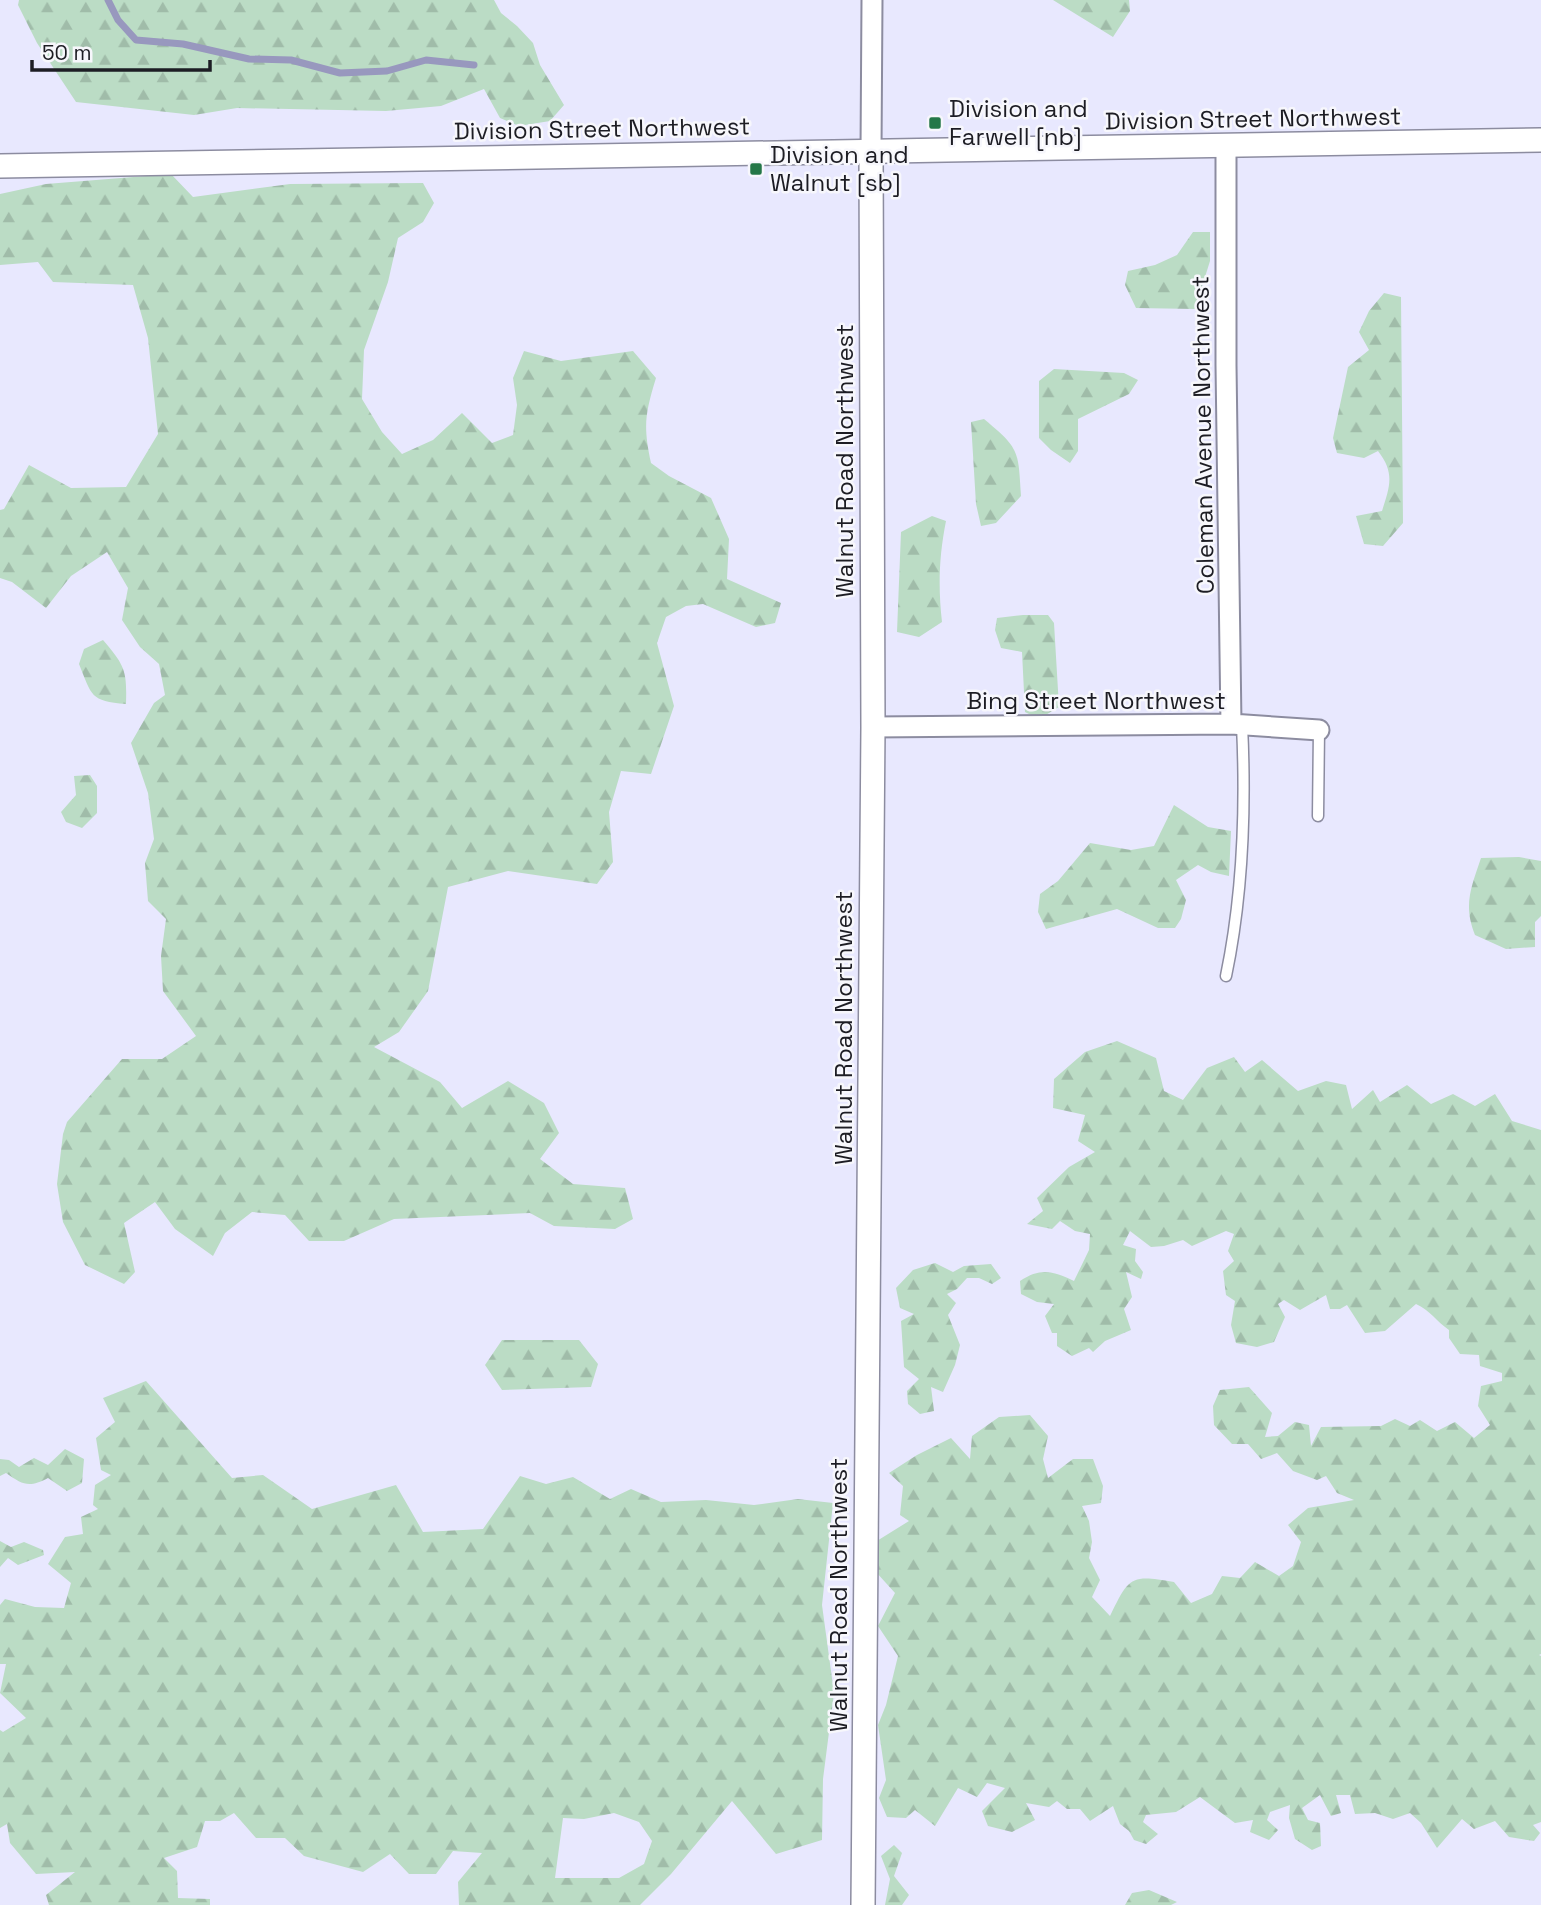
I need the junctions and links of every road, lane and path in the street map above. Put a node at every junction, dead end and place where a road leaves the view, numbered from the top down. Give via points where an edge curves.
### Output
1 (872, 0) edge
2 (1541, 140) edge
3 (1226, 145) junction
4 (871, 151) junction
5 (0, 166) edge
6 (1237, 724) junction
7 (873, 727) junction
8 (1319, 730) joint
9 (1318, 816) dead end
10 (1226, 976) dead end
11 (863, 1905) edge

1 - 4 street
2 - 3 street, Division Street Northwest
3 - 4 street, Division Street Northwest
3 - 6 street, Coleman Avenue Northwest via 1226,365
4 - 5 street, Division Street Northwest
4 - 7 street, Walnut Road Northwest
6 - 7 street, Bing Street Northwest
6 - 8 street, Bing Street Northwest
6 - 10 lane via 1244,805 1234,934
7 - 11 street, Walnut Road Northwest
8 - 9 lane

